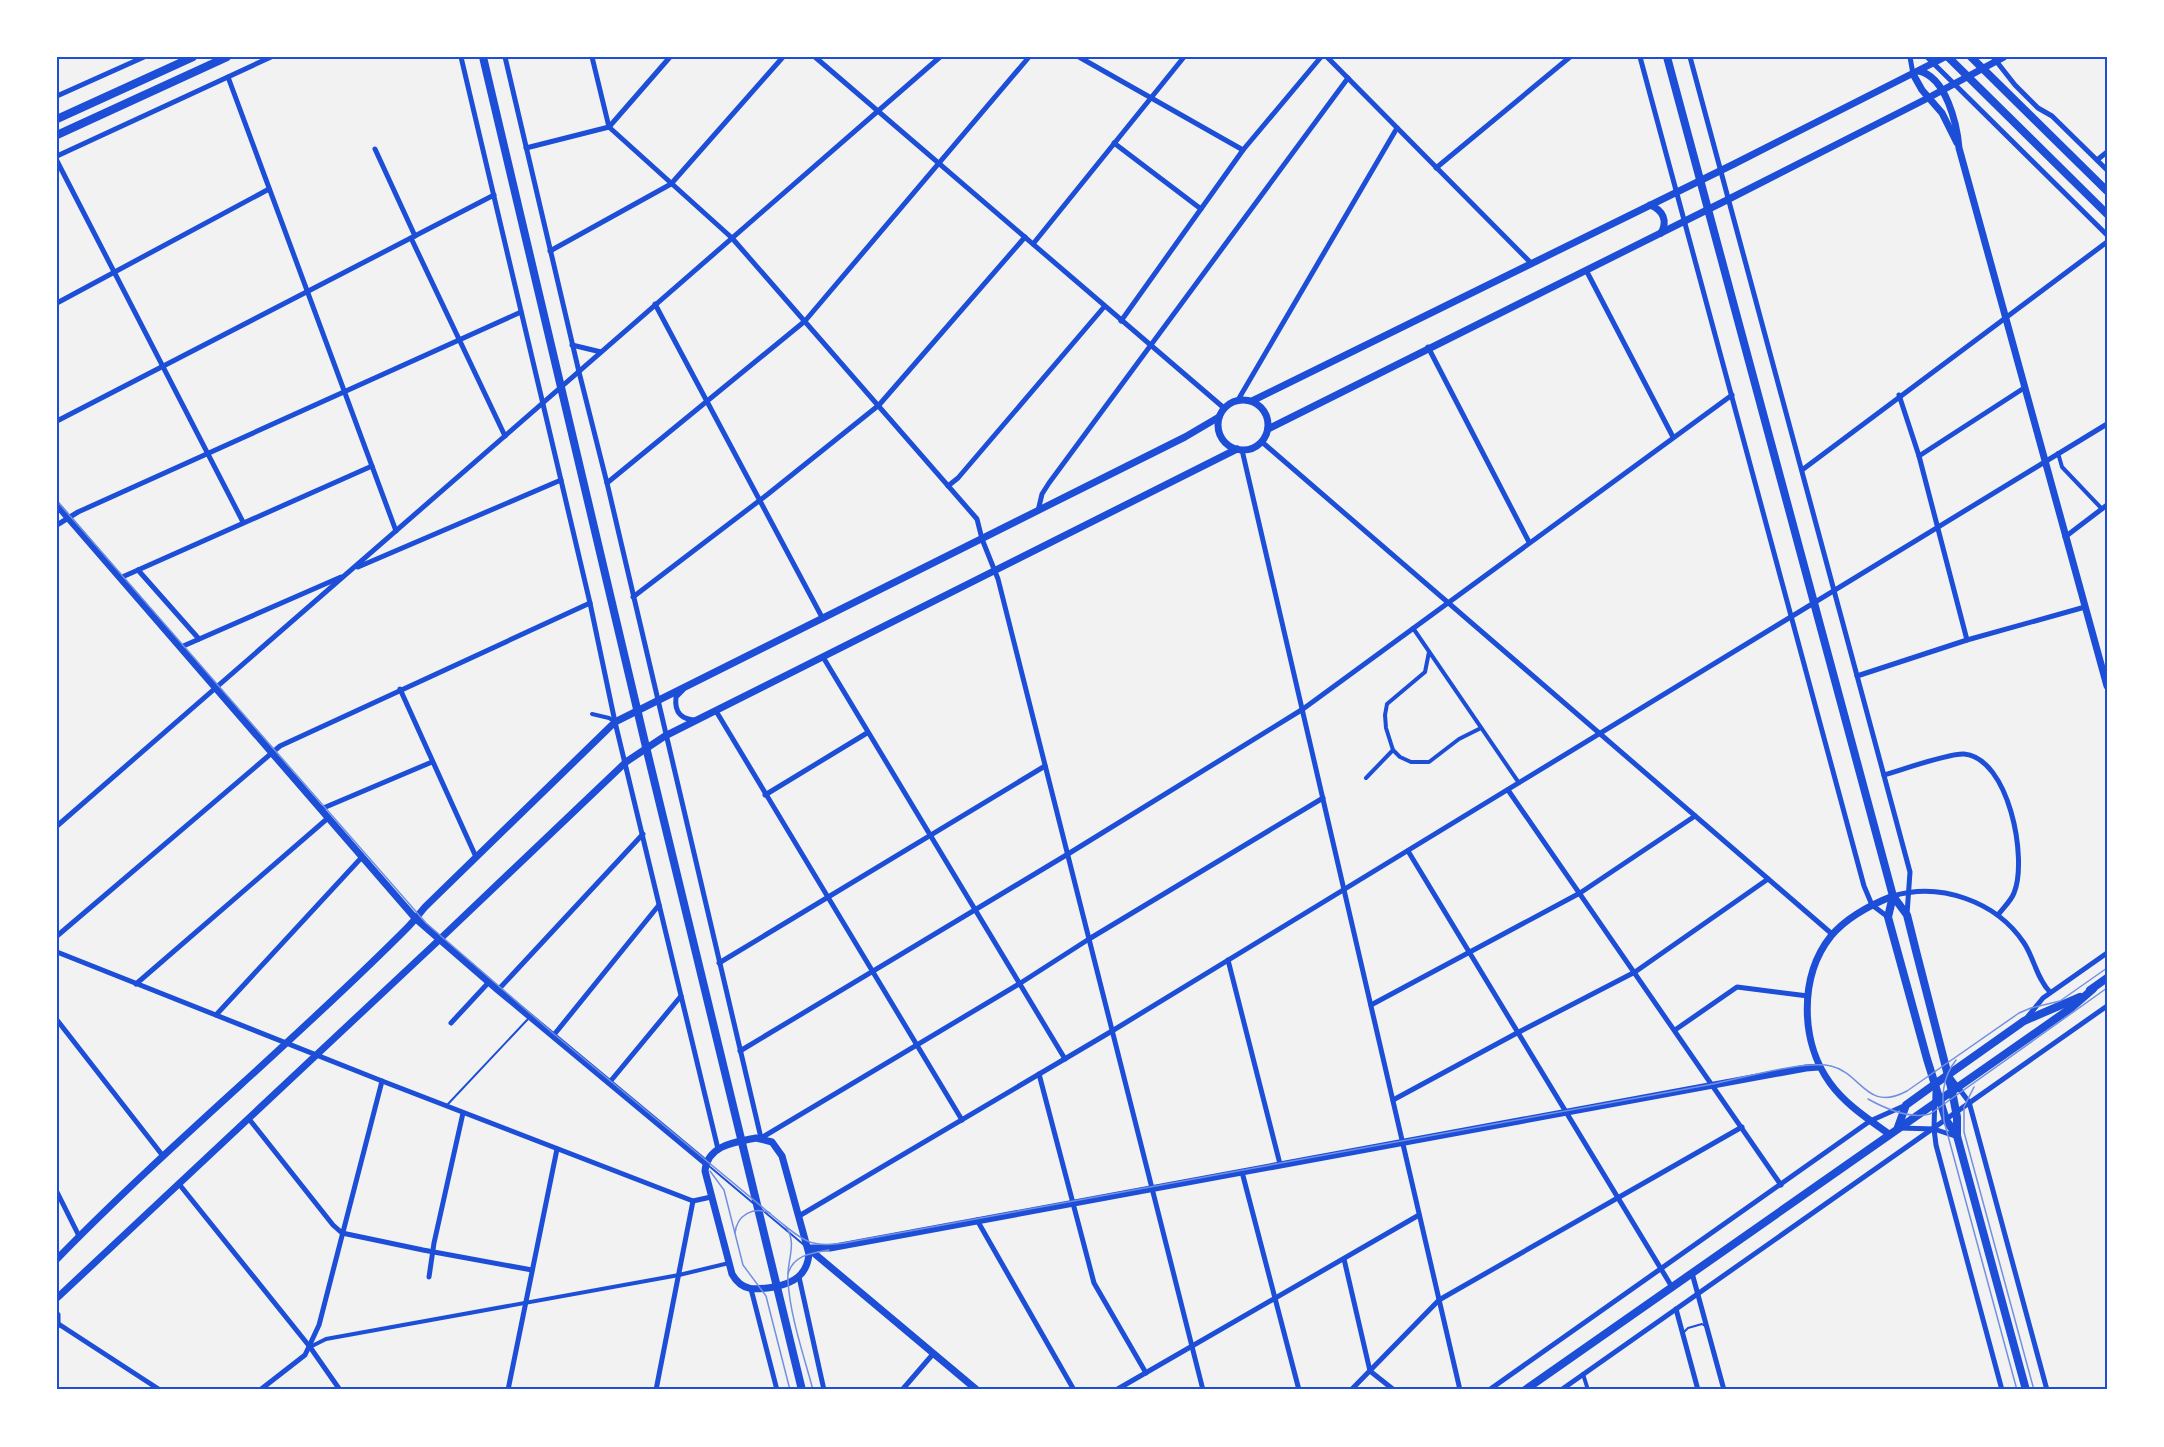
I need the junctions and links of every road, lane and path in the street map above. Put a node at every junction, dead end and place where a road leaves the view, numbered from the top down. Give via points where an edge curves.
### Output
1 (144, 57) edge
2 (193, 57) edge
3 (227, 57) edge
4 (271, 57) edge
5 (461, 57) edge
6 (483, 57) edge
7 (505, 57) edge
8 (591, 57) edge
9 (670, 57) edge
10 (783, 57) edge
11 (815, 57) edge
12 (940, 57) edge
13 (1029, 57) edge
14 (1184, 57) edge
15 (1321, 57) edge
16 (1327, 57) edge
17 (1570, 57) edge
18 (1640, 57) edge
19 (1667, 57) edge
20 (1690, 57) edge
21 (1910, 57) edge
22 (1927, 57) edge
23 (1947, 57) edge
24 (1971, 57) edge
25 (1084, 58) edge
26 (1998, 58) edge
27 (1933, 63) junction
28 (1983, 68) junction
29 (1916, 72) junction
30 (1968, 76) junction
31 (228, 77) junction
32 (1348, 78) junction
33 (1954, 84) junction
34 (1942, 91) junction
35 (57, 96) edge
36 (1151, 98) junction
37 (1928, 98) junction
38 (878, 112) junction
39 (57, 119) edge
40 (609, 127) junction
41 (1397, 129) junction
42 (57, 135) edge
43 (1114, 143) junction
44 (526, 148) junction
45 (1959, 148) junction
46 (375, 149) dead end
47 (1243, 150) junction
48 (2107, 152) edge
49 (57, 156) edge
50 (2097, 160) junction
51 (57, 161) edge
52 (940, 164) junction
53 (1436, 168) junction
54 (1721, 170) junction
55 (2107, 170) edge
56 (1700, 180) junction
57 (671, 184) junction
58 (269, 189) junction
59 (2107, 191) edge
60 (1677, 192) junction
61 (494, 195) junction
62 (1729, 199) junction
63 (1650, 205) junction
64 (1202, 209) junction
65 (1708, 209) junction
66 (2107, 214) edge
67 (1684, 221) junction
68 (1661, 233) junction
69 (2107, 235) edge
70 (413, 237) junction
71 (732, 237) junction
72 (1025, 237) junction
73 (2107, 242) edge
74 (1033, 244) junction
75 (550, 251) junction
76 (1531, 263) junction
77 (1587, 270) junction
78 (115, 271) junction
79 (307, 292) junction
80 (57, 303) edge
81 (656, 304) junction
82 (1104, 307) junction
83 (521, 312) junction
84 (2005, 318) junction
85 (806, 321) junction
86 (1121, 321) junction
87 (460, 340) junction
88 (572, 345) junction
89 (1151, 346) junction
90 (1429, 348) junction
91 (601, 352) junction
92 (164, 366) junction
93 (579, 372) junction
94 (561, 388) junction
95 (2024, 388) junction
96 (344, 392) junction
97 (1732, 395) junction
98 (1899, 395) junction
99 (1238, 400) junction
100 (1252, 401) junction
101 (708, 402) junction
102 (542, 405) junction
103 (879, 405) junction
104 (1224, 408) junction
105 (1219, 417) junction
106 (57, 421) edge
107 (2107, 424) edge
108 (1268, 429) junction
109 (504, 436) junction
110 (1672, 437) junction
111 (1262, 442) junction
112 (1239, 449) junction
113 (2058, 453) junction
114 (208, 454) junction
115 (1918, 456) junction
116 (2044, 461) junction
117 (372, 466) junction
118 (1802, 470) junction
119 (561, 480) junction
120 (607, 483) junction
121 (948, 486) junction
122 (760, 500) junction
123 (57, 504) edge
124 (2104, 507) edge
125 (1038, 511) junction
126 (2107, 514) edge
127 (68, 517) junction
128 (243, 522) junction
129 (57, 525) edge
130 (1937, 528) junction
131 (396, 531) junction
132 (2065, 537) junction
133 (982, 539) junction
134 (1530, 542) junction
135 (354, 568) junction
136 (138, 570) junction
137 (995, 570) junction
138 (348, 574) junction
139 (120, 578) junction
140 (1834, 589) junction
141 (633, 597) junction
142 (1447, 602) junction
143 (590, 603) junction
144 (1813, 603) junction
145 (2085, 607) junction
146 (1791, 617) junction
147 (823, 619) junction
148 (1413, 628) junction
149 (199, 639) junction
150 (1967, 640) junction
151 (181, 647) junction
152 (1430, 652) junction
153 (823, 657) junction
154 (1857, 676) junction
155 (2107, 686) edge
156 (216, 687) junction
157 (400, 689) junction
158 (684, 689) junction
159 (658, 701) junction
160 (1303, 709) junction
161 (638, 710) junction
162 (716, 711) junction
163 (592, 714) dead end
164 (698, 720) junction
165 (615, 722) junction
166 (1482, 728) junction
167 (867, 733) junction
168 (1600, 734) junction
169 (666, 736) junction
170 (646, 747) junction
171 (1393, 750) junction
172 (272, 753) junction
173 (432, 762) junction
174 (626, 762) junction
175 (1045, 766) junction
176 (1884, 775) junction
177 (1366, 778) dead end
178 (1520, 783) junction
179 (1508, 790) junction
180 (765, 795) junction
181 (1323, 798) junction
182 (321, 809) junction
183 (1695, 816) junction
184 (328, 818) junction
185 (57, 826) edge
186 (643, 834) junction
187 (930, 836) junction
188 (1408, 851) junction
189 (1068, 854) junction
190 (363, 857) junction
191 (476, 857) junction
192 (1768, 879) junction
193 (1344, 890) junction
194 (1910, 891) junction
195 (1580, 893) junction
196 (1893, 896) junction
197 (826, 897) junction
198 (659, 905) junction
199 (1872, 905) junction
200 (974, 910) junction
201 (1906, 915) junction
202 (1998, 915) junction
203 (1888, 917) junction
204 (415, 918) junction
205 (1832, 934) junction
206 (57, 936) edge
207 (1089, 939) junction
208 (440, 940) junction
209 (57, 951) edge
210 (1469, 951) junction
211 (2107, 953) edge
212 (1228, 960) junction
213 (719, 963) junction
214 (872, 972) junction
215 (1635, 972) junction
216 (2107, 978) edge
217 (489, 982) junction
218 (136, 984) junction
219 (1019, 984) junction
220 (2093, 988) junction
221 (498, 990) junction
222 (2050, 992) junction
223 (681, 996) junction
224 (1808, 996) junction
225 (1371, 1005) junction
226 (2107, 1006) edge
227 (216, 1015) junction
228 (530, 1017) junction
229 (57, 1020) edge
230 (2024, 1021) junction
231 (451, 1023) dead end
232 (1674, 1030) junction
233 (1112, 1031) junction
234 (1517, 1033) junction
235 (553, 1036) junction
236 (287, 1043) junction
237 (916, 1045) junction
238 (740, 1051) junction
239 (316, 1054) junction
240 (1065, 1059) junction
241 (1819, 1067) junction
242 (1039, 1074) junction
243 (1948, 1075) junction
244 (382, 1081) junction
245 (609, 1083) junction
246 (1935, 1084) junction
247 (1714, 1086) junction
248 (1955, 1089) junction
249 (1393, 1100) junction
250 (1937, 1101) junction
251 (1969, 1102) junction
252 (1906, 1105) junction
253 (446, 1106) junction
254 (463, 1113) junction
255 (1565, 1113) junction
256 (1956, 1113) junction
257 (249, 1119) junction
258 (1946, 1119) junction
259 (962, 1120) junction
260 (1870, 1120) junction
261 (1742, 1127) junction
262 (1898, 1128) junction
263 (1934, 1129) junction
264 (1889, 1134) junction
265 (1957, 1136) junction
266 (761, 1138) junction
267 (742, 1141) junction
268 (1402, 1142) junction
269 (558, 1149) junction
270 (718, 1149) junction
271 (163, 1156) junction
272 (706, 1163) junction
273 (1280, 1164) junction
274 (1242, 1172) junction
275 (180, 1184) junction
276 (1781, 1185) junction
277 (1153, 1188) junction
278 (57, 1192) edge
279 (711, 1197) junction
280 (1617, 1198) junction
281 (693, 1201) junction
282 (1072, 1203) junction
283 (756, 1205) junction
284 (1419, 1215) junction
285 (799, 1216) junction
286 (977, 1220) junction
287 (342, 1233) junction
288 (79, 1236) junction
289 (808, 1248) junction
290 (432, 1252) junction
291 (57, 1259) edge
292 (1344, 1259) junction
293 (729, 1263) junction
294 (1660, 1268) junction
295 (532, 1270) junction
296 (1692, 1273) junction
297 (679, 1275) junction
298 (429, 1277) dead end
299 (799, 1277) junction
300 (777, 1286) junction
301 (1672, 1287) junction
302 (752, 1290) junction
303 (1698, 1294) junction
304 (57, 1298) edge
305 (1276, 1298) junction
306 (1439, 1300) junction
307 (525, 1303) junction
308 (1676, 1309) junction
309 (57, 1315) edge
310 (57, 1324) edge
311 (1708, 1331) junction
312 (1683, 1335) junction
313 (310, 1347) junction
314 (1191, 1347) junction
315 (933, 1353) junction
316 (1370, 1371) junction
317 (1146, 1373) junction
318 (1583, 1374) junction
319 (160, 1390) edge
320 (260, 1390) edge
321 (340, 1390) edge
322 (508, 1390) edge
323 (656, 1390) edge
324 (777, 1390) edge
325 (801, 1390) edge
326 (824, 1390) edge
327 (902, 1390) edge
328 (977, 1390) edge
329 (1074, 1390) edge
330 (1116, 1390) edge
331 (1203, 1390) edge
332 (1299, 1390) edge
333 (1351, 1390) edge
334 (1394, 1390) edge
335 (1460, 1390) edge
336 (1489, 1390) edge
337 (1525, 1390) edge
338 (1561, 1390) edge
339 (1588, 1390) edge
340 (1698, 1390) edge
341 (1724, 1390) edge
342 (2002, 1390) edge
343 (2026, 1390) edge
344 (2047, 1390) edge

1 - 35 street
2 - 39 main road
3 - 42 main road
4 - 31 street
5 - 61 street
6 - 94 main road
7 - 44 street
8 - 40 street
9 - 40 street
10 - 57 street
11 - 38 street
12 - 38 street
13 - 52 street
14 - 36 street
15 - 47 street
16 - 32 street
17 - 53 street
18 - 60 street
19 - 56 main road
20 - 54 street
21 - 29 street
22 - 27 street
23 - 27 street
23 - 30 main road
24 - 28 main road
25 - 36 street
26 - 28 street
26 - 50 street via 2022,92
27 - 29 street
27 - 33 street
28 - 30 street
28 - 59 main road
29 - 34 street via 1929,76
29 - 37 street
29 - 54 street
30 - 33 street
30 - 66 main road
31 - 49 street
31 - 58 street
32 - 41 street
32 - 89 street
33 - 34 street
33 - 69 street
34 - 37 street
34 - 45 street via 1956,122
36 - 43 street
36 - 47 street
37 - 45 street via 1942,113
37 - 62 street
38 - 52 street
38 - 71 street
40 - 44 street
40 - 57 street
41 - 53 street
41 - 99 street
43 - 64 street
43 - 74 street
44 - 75 street
45 - 84 street
46 - 70 street
47 - 64 street
48 - 50 street
50 - 55 street
51 - 78 street
52 - 72 street
52 - 85 street
53 - 76 street
54 - 56 street
54 - 62 street
56 - 60 street
56 - 65 main road
57 - 71 street
57 - 75 street
58 - 78 street
58 - 79 street
60 - 63 street
60 - 67 street
61 - 70 street
61 - 83 street
62 - 65 street
62 - 118 street
63 - 68 street via 1664,217
63 - 76 street
64 - 86 street
65 - 67 street
65 - 144 main road
67 - 68 street
67 - 97 street
68 - 77 street
70 - 79 street
70 - 87 street
71 - 81 street
71 - 85 street
72 - 74 street
72 - 103 street
73 - 84 street
74 - 82 street
75 - 88 street
76 - 100 street
77 - 90 street
77 - 110 street
78 - 80 street
78 - 92 street
79 - 92 street
79 - 96 street
81 - 91 street
81 - 101 street
82 - 86 street
82 - 121 street
83 - 87 street
83 - 102 street
84 - 95 street
84 - 98 street
85 - 101 street
85 - 103 street
86 - 89 street
87 - 96 street
87 - 109 street
88 - 91 street
88 - 93 street
89 - 104 street
89 - 125 street via 1049,483
90 - 108 street
90 - 134 street
91 - 93 street
92 - 106 street
92 - 114 street
93 - 94 street
93 - 120 street
94 - 102 street
94 - 161 main road
95 - 115 street
95 - 116 street
96 - 114 street
96 - 117 street
97 - 110 street
97 - 146 street
98 - 115 street
98 - 118 street
99 - 100 street
99 - 104 street
100 - 108 street via 1265,412
101 - 120 street
101 - 122 street
102 - 109 street
102 - 119 street
103 - 121 street
103 - 122 street
104 - 105 street
105 - 112 street via 1222,438
105 - 125 street
107 - 113 street
108 - 111 street
109 - 131 street
110 - 134 street
111 - 112 street
111 - 142 street
112 - 137 street
112 - 160 street
113 - 116 street
113 - 124 street via 2062,467
114 - 127 street
114 - 128 street
115 - 130 street
116 - 130 street
116 - 132 street
117 - 128 street
117 - 131 street
118 - 140 street
119 - 135 street
119 - 143 street
120 - 141 street
121 - 133 street via 977,519
122 - 141 street
122 - 147 street
123 - 127 street
124 - 126 street
124 - 132 street
125 - 133 street
127 - 129 street
127 - 139 street
128 - 136 street
130 - 140 street
130 - 150 street
131 - 135 street
132 - 145 street
133 - 137 street
133 - 147 street
134 - 142 street
135 - 138 street
136 - 139 street
136 - 149 street
137 - 153 street
137 - 175 street
138 - 149 street
138 - 156 street
139 - 151 street
140 - 144 street
140 - 154 street
141 - 159 street
142 - 148 street
142 - 168 street
143 - 157 street
143 - 165 street
144 - 146 street
144 - 196 main road
145 - 150 street
145 - 155 street
146 - 168 street
146 - 199 street
147 - 158 street
148 - 152 street
148 - 160 street
149 - 151 street
150 - 154 street
151 - 156 street
152 - 166 street
152 - 171 street via 1425,672 1388,704 1386,728
153 - 162 street
153 - 167 street
154 - 176 street
156 - 172 street
156 - 185 street
157 - 172 street
157 - 173 street
158 - 159 street
158 - 164 street via 676,698 676,711 687,720
159 - 161 street
159 - 169 street
160 - 181 street
160 - 189 street
161 - 165 street
161 - 170 main road
162 - 164 street
162 - 180 street
163 - 165 street
164 - 169 street
165 - 174 street
165 - 191 street
166 - 171 street via 1459,739 1429,762 1411,762
166 - 178 street
167 - 180 street
167 - 187 street
168 - 178 street
168 - 183 street
169 - 170 street
169 - 213 street
170 - 174 street
170 - 267 main road
171 - 177 street
172 - 182 street
172 - 206 street
173 - 182 street
173 - 191 street
174 - 186 street
174 - 208 street
175 - 187 street
175 - 189 street
176 - 194 street via 1910,872
176 - 202 street via 1964,754 1990,768 2004,790 2018,842 2014,893
178 - 179 street
179 - 188 street
179 - 195 street
180 - 197 street
181 - 193 street
181 - 207 street
182 - 184 street
183 - 192 street
183 - 195 street
184 - 190 street
184 - 218 street
186 - 198 street
186 - 221 street
187 - 197 street
187 - 200 street
188 - 193 street
188 - 210 street
189 - 200 street
189 - 207 street
190 - 204 street
190 - 227 street
191 - 204 street
192 - 205 street
192 - 215 street
193 - 212 street
193 - 225 street
194 - 196 street
194 - 201 street
194 - 202 street via 1954,895
195 - 210 street
195 - 215 street
196 - 199 street
196 - 201 main road
196 - 203 main road
197 - 213 street
197 - 214 street
198 - 223 street
198 - 235 street
199 - 203 street
199 - 205 street
200 - 214 street
200 - 219 street
201 - 243 main road
202 - 222 street via 2024,942
203 - 246 main road
204 - 208 street
204 - 236 street
205 - 224 street via 1815,967
207 - 219 street
207 - 233 street
208 - 217 street
208 - 239 street
209 - 218 street
210 - 225 street
210 - 234 street
211 - 222 street
212 - 233 street
212 - 273 street
213 - 238 street
214 - 237 street
214 - 238 street
215 - 232 street
215 - 234 street
216 - 220 main road
217 - 221 street
217 - 231 street
218 - 227 street
219 - 237 street
219 - 240 street
220 - 230 main road
220 - 248 main road via 2071,1008
221 - 228 street
222 - 230 street
223 - 245 street
223 - 270 street
224 - 232 street via 1737,987
224 - 241 street via 1809,1035
225 - 249 street
226 - 251 street
227 - 236 street
228 - 235 street
228 - 253 lane
229 - 271 street
230 - 243 main road
232 - 247 street
233 - 240 street
233 - 277 street
234 - 249 street
234 - 255 street
235 - 245 street
236 - 239 street
236 - 271 street
237 - 259 street
237 - 266 street
238 - 266 street
239 - 244 street
239 - 257 street
240 - 242 street
241 - 247 street
241 - 260 street via 1840,1096
242 - 259 street
242 - 282 street
243 - 246 main road
243 - 248 main road
244 - 253 street
244 - 287 street
245 - 272 street
246 - 250 main road
246 - 252 main road
247 - 255 street
247 - 261 street
248 - 250 main road
248 - 251 street
248 - 256 main road
249 - 268 street
250 - 258 main road
250 - 262 main road
250 - 263 street
251 - 256 street
251 - 344 street
252 - 260 street
252 - 262 main road
253 - 254 street
254 - 269 street
254 - 290 street
255 - 268 street
255 - 280 street
256 - 258 street
256 - 265 main road
257 - 275 street
257 - 287 street
258 - 263 street
258 - 265 main road
259 - 285 street
260 - 264 street
260 - 276 street
261 - 276 street
261 - 280 street
262 - 263 street
262 - 264 main road
263 - 265 street
263 - 303 street
263 - 342 street
264 - 296 main road
265 - 343 main road
266 - 267 street
266 - 285 street via 772,1142 782,1156
267 - 270 street
267 - 283 main road
268 - 273 street
268 - 284 street
269 - 281 street
269 - 295 street
270 - 272 street
271 - 288 street
272 - 279 street
272 - 283 lane
273 - 274 street
274 - 277 street
274 - 305 street
275 - 304 street
275 - 313 street
276 - 294 street
277 - 282 street
277 - 314 street
278 - 288 street
279 - 281 street
279 - 293 street
280 - 294 street
280 - 306 street
281 - 297 street
282 - 286 street
282 - 317 street via 1094,1283
283 - 289 lane
283 - 300 main road
284 - 292 street
284 - 306 street
285 - 289 street
286 - 289 street via 830,1248
286 - 329 street
287 - 290 street
287 - 313 street
288 - 291 street
289 - 299 street via 808,1263
289 - 315 street
290 - 295 street
290 - 298 street
292 - 305 street
292 - 316 street
293 - 297 street
293 - 302 street via 736,1280
294 - 301 street
294 - 336 street
295 - 307 street
296 - 301 main road
296 - 303 street
297 - 307 street
297 - 323 street
299 - 300 street
299 - 326 street
300 - 302 street
300 - 325 main road
301 - 337 main road
302 - 324 street
303 - 308 street
303 - 311 street
305 - 314 street
305 - 332 street
306 - 316 street
306 - 335 street
307 - 313 street via 326,1339
307 - 322 street
308 - 312 street
308 - 318 street
309 - 310 street
310 - 319 street
311 - 312 lane via 1702,1324 1694,1325
311 - 341 street
312 - 340 street
313 - 320 street
313 - 321 street
314 - 317 street
314 - 331 street
315 - 327 street
315 - 328 street
316 - 333 street
316 - 334 street
317 - 330 street
318 - 338 street
318 - 339 street

